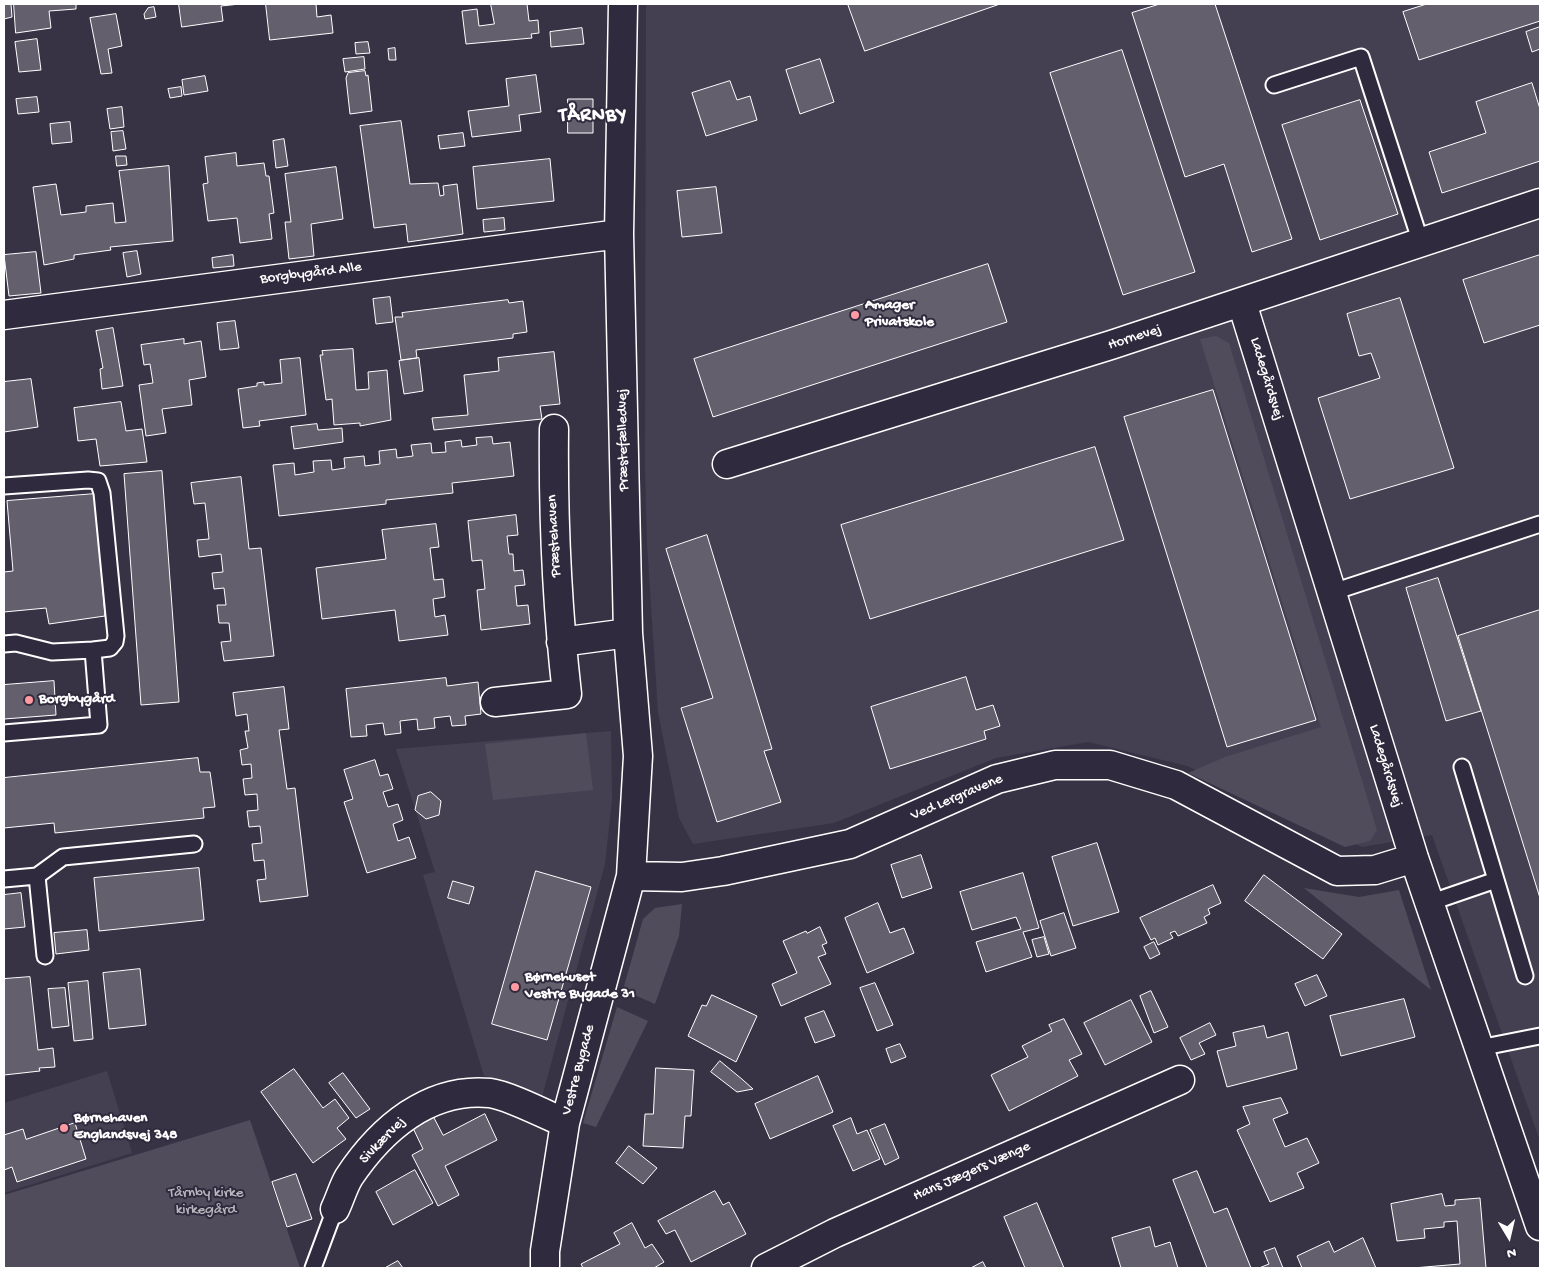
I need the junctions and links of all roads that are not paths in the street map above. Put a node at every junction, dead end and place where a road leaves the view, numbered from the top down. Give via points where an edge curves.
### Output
1 (623, 4) edge
2 (1274, 85) dead end
3 (1540, 203) edge
4 (619, 234) junction
5 (1421, 243) junction
6 (1242, 303) junction
7 (4, 315) edge
8 (554, 429) dead end
9 (727, 464) dead end
10 (4, 486) edge
11 (1540, 524) edge
12 (1330, 593) junction
13 (628, 633) junction
14 (561, 642) junction
15 (4, 644) edge
16 (93, 650) junction
17 (495, 702) dead end
18 (4, 734) edge
19 (1462, 767) dead end
20 (194, 844) dead end
21 (1414, 858) junction
22 (37, 876) junction
23 (631, 876) junction
24 (4, 879) edge
25 (1496, 880) junction
26 (1429, 903) junction
27 (45, 956) dead end
28 (1525, 976) dead end
29 (1540, 1036) edge
30 (1479, 1048) junction
31 (1180, 1080) dead end
32 (565, 1122) junction
33 (335, 1209) joint
34 (1540, 1226) edge
35 (313, 1268) edge
36 (545, 1268) edge
37 (766, 1268) edge

1 - 4 street, Præstefælledvej
2 - 5 lane via 1361,57
3 - 5 street, Hornevej
4 - 7 street, Borgbygård Alle
4 - 13 street, Præstefælledvej
5 - 6 street, Hornevej
6 - 9 street, Hornevej
6 - 12 street, Ladegårdsvej
8 - 14 street, Præstehaven via 553,511
10 - 16 lane via 88,480 101,486 116,636 110,648
11 - 12 lane
12 - 21 street, Ladegårdsvej
13 - 14 street
13 - 23 street, Præstefælledvej via 638,756
14 - 17 street, Præstehaven via 567,694
15 - 16 lane via 16,643 52,652
16 - 18 lane via 99,725
19 - 25 lane
20 - 22 lane via 63,858
21 - 23 street, Ved Lergravene via 1375,870 1337,871 1176,785 1110,765 1054,765 997,779 850,844 682,877
21 - 26 street, Ladegårdsvej
22 - 24 lane
22 - 27 lane
23 - 32 street, Vestre Bygade
25 - 26 lane
25 - 28 lane
26 - 30 street, Ladegårdsvej
29 - 30 lane
30 - 34 street, Ladegårdsvej
31 - 37 street, Hans Jægers Vænge via 835,1233
32 - 33 street, Sivkærvej via 492,1093 462,1092 433,1100 405,1117 378,1141 349,1178
32 - 36 street, Vestre Bygade
33 - 35 lane

